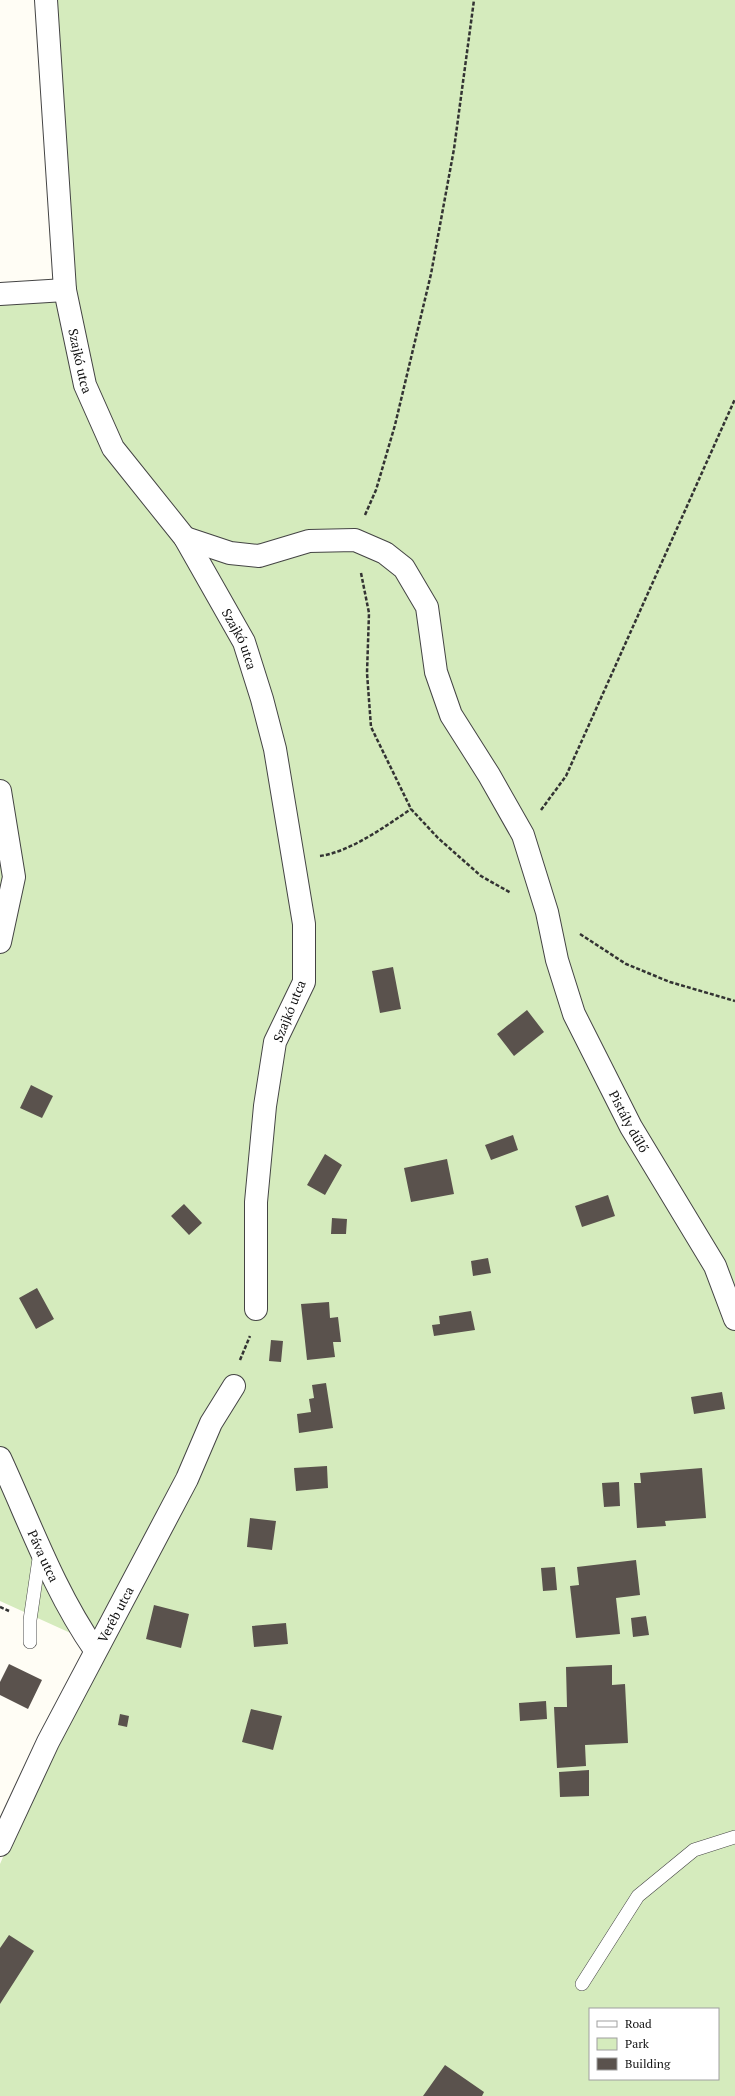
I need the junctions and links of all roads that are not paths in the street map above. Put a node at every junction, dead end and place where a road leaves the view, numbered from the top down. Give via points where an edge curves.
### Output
1 (46, 0) edge
2 (65, 290) junction
3 (0, 294) edge
4 (185, 538) junction
5 (0, 791) edge
6 (0, 942) edge
7 (256, 1310) road end
8 (735, 1319) edge
9 (234, 1386) road end
10 (0, 1458) edge
11 (40, 1549) junction
12 (30, 1642) dead end
13 (95, 1650) junction
14 (735, 1837) edge
15 (0, 1845) edge
16 (582, 1984) dead end

1 - 2 street, Szajkó utca
2 - 3 street
2 - 4 street, Szajkó utca via 85,385 113,448
4 - 7 street, Szajkó utca via 244,642 262,699 275,749 304,924 304,982 275,1042 265,1106 256,1202
4 - 8 street, Pistály dűlő via 230,553 259,556 310,541 355,540 385,553 404,568 427,607 436,672 451,715 523,835 574,1014 631,1127 715,1266
5 - 6 street via 14,878
9 - 13 street, Veréb utca via 211,1424 187,1479
10 - 11 street, Páva utca
11 - 12 lane via 30,1620
11 - 13 street, Páva utca via 77,1623
13 - 15 street, Veréb utca
14 - 16 lane via 694,1850 638,1896

